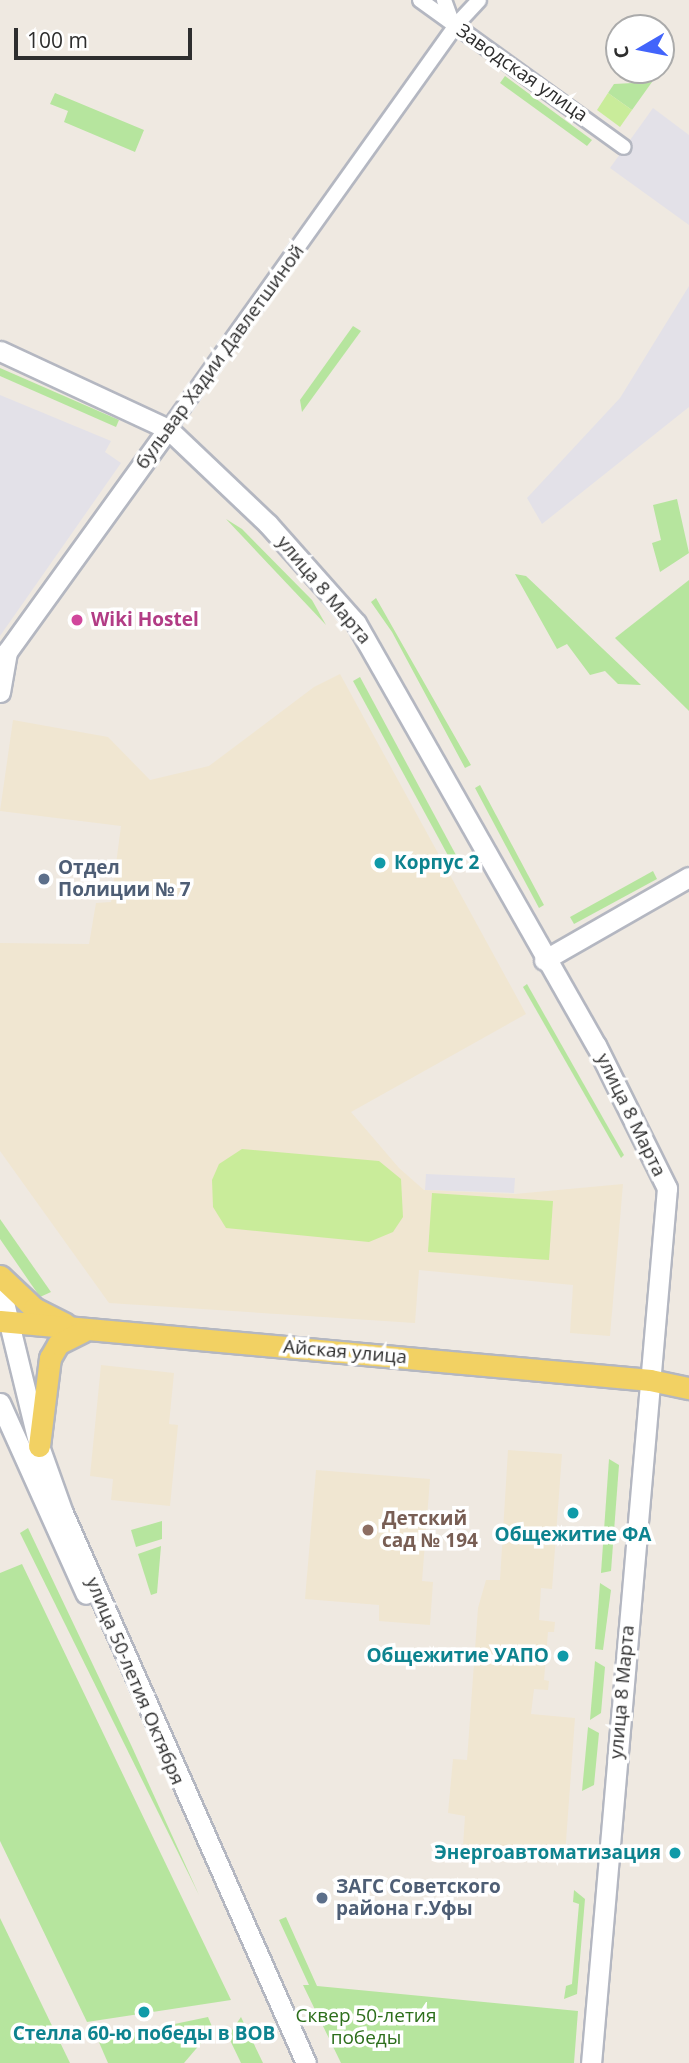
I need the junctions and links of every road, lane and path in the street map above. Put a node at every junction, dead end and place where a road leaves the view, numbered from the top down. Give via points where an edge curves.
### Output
1 (420, 0) edge
2 (444, 0) edge
3 (479, 0) edge
4 (455, 26) junction
5 (624, 148) dead end
6 (0, 351) edge
7 (168, 429) junction
8 (0, 692) edge
9 (689, 877) edge
10 (544, 960) junction
11 (0, 1276) edge
12 (0, 1286) edge
13 (6, 1322) edge
14 (83, 1331) junction
15 (650, 1380) junction
16 (689, 1388) edge
17 (0, 1404) edge
18 (39, 1446) junction
19 (138, 1690) junction
20 (306, 2063) edge
21 (591, 2063) edge

1 - 4 street, Заводская улица
2 - 4 street
3 - 4 street, бульвар Хадии Давлетшиной
4 - 5 street, Заводская улица
4 - 7 street, бульвар Хадии Давлетшиной
6 - 7 main road, улица 8 Марта
7 - 8 main road, бульвар Хадии Давлетшиной via 7,652
7 - 10 main road, улица 8 Марта via 268,524 356,623
9 - 10 main road
10 - 15 main road, улица 8 Марта via 596,1045 667,1188
11 - 14 main road via 34,1308
12 - 13 main road, улица 50-летия Октября
13 - 14 main road, Айская улица
13 - 18 main road, улица 50-летия Октября
14 - 15 main road, Айская улица
14 - 18 main road via 58,1344 50,1358
15 - 16 main road, Айская улица
15 - 21 main road, улица 8 Марта
17 - 19 main road via 71,1566
18 - 19 main road, улица 50-летия Октября
19 - 20 main road, улица 50-летия Октября

